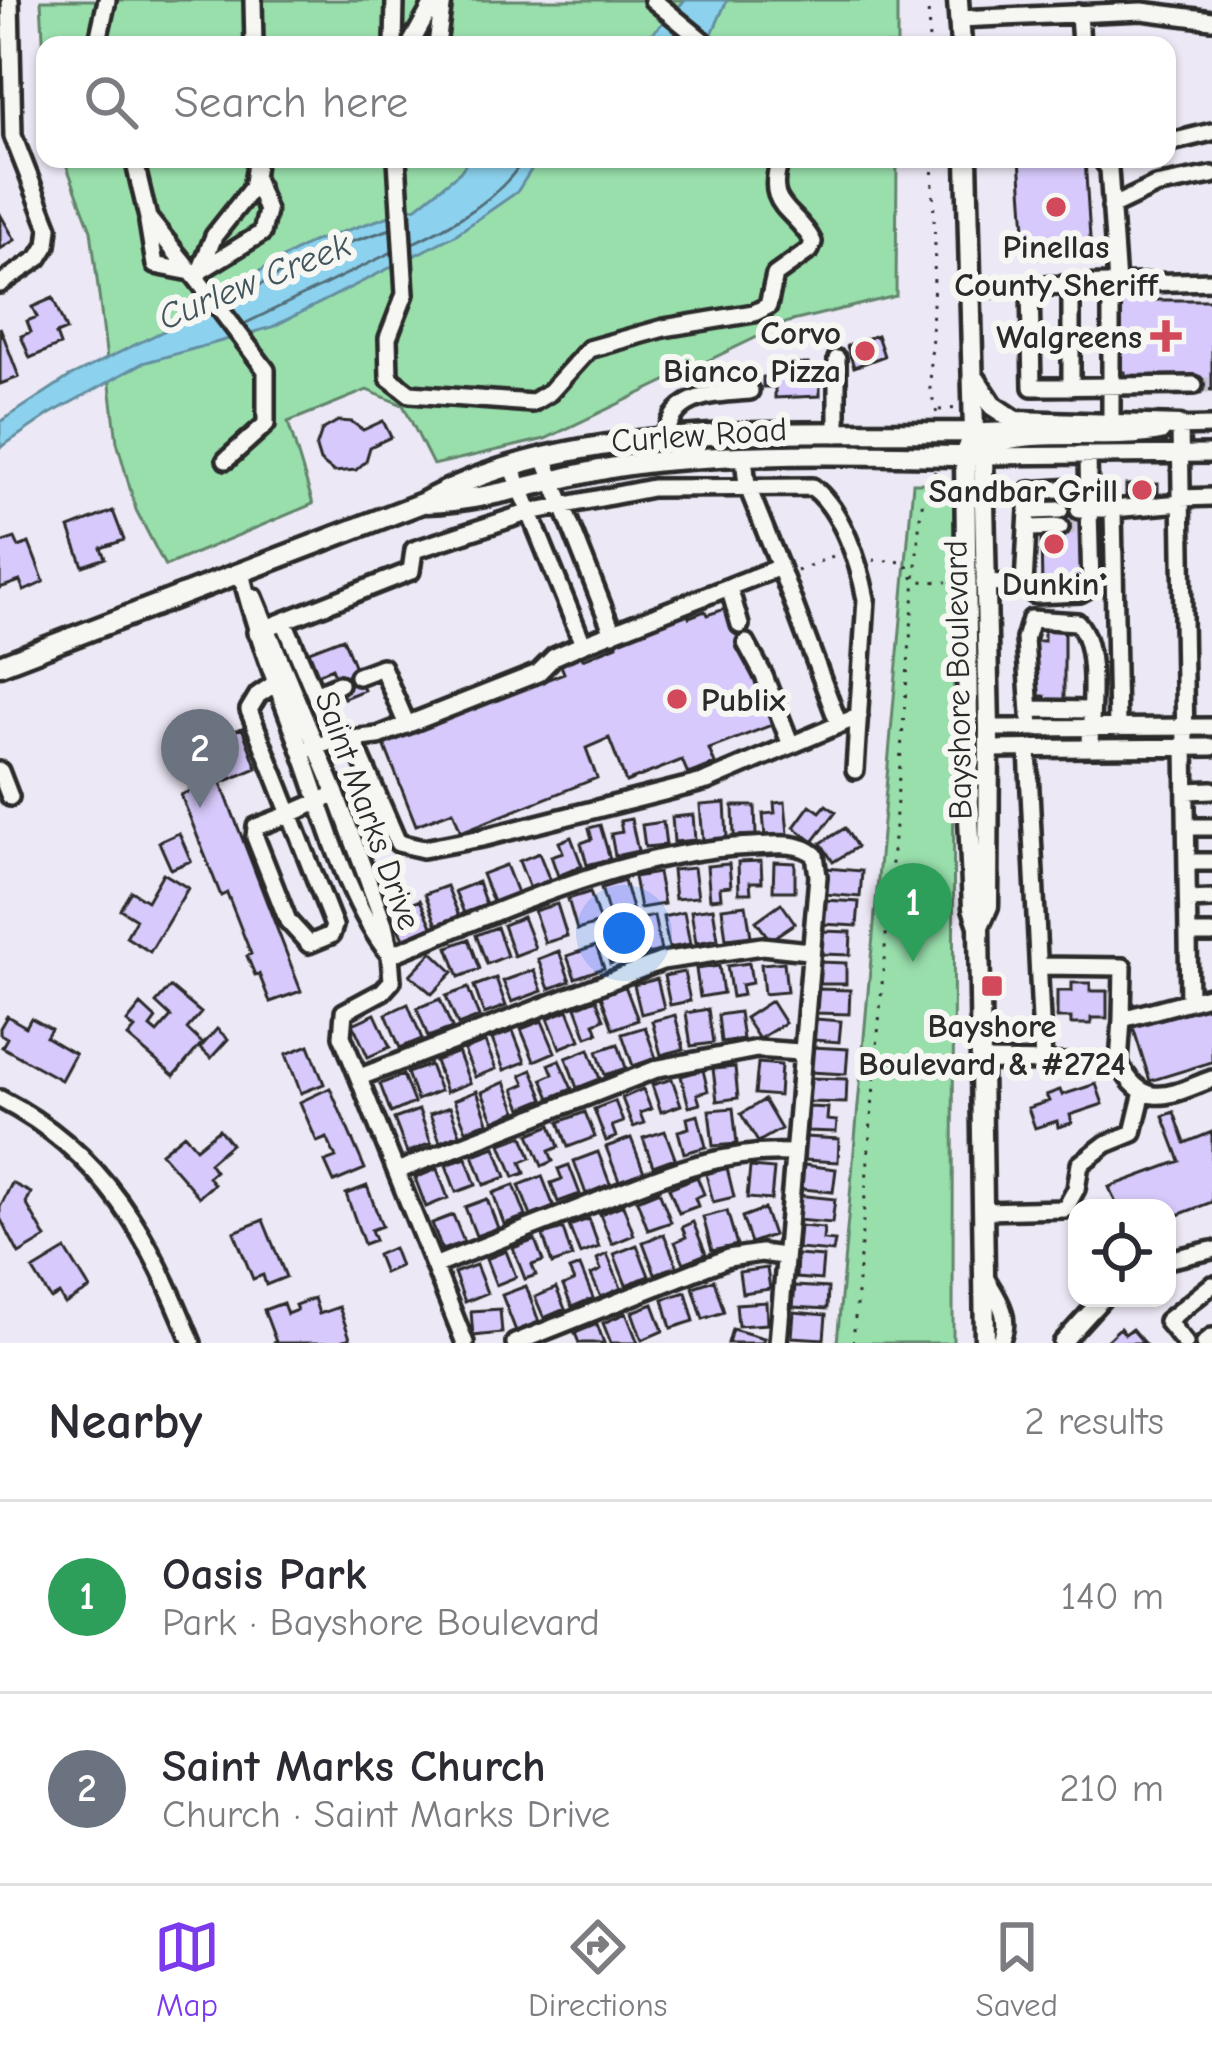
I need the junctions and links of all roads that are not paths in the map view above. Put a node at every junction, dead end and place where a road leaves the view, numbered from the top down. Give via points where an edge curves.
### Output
1 (10, 0) edge
2 (107, 0) edge
3 (253, 0) edge
4 (395, 0) edge
5 (439, 0) edge
6 (654, 1) edge
7 (1142, 5) edge
8 (990, 9) edge
9 (959, 10) edge
10 (1079, 13) junction
11 (1212, 20) edge
12 (5, 24) edge
13 (99, 36) edge
14 (254, 36) edge
15 (394, 36) edge
16 (416, 36) edge
17 (437, 36) edge
18 (697, 36) edge
19 (1080, 36) edge
20 (1212, 132) edge
21 (1176, 141) edge
22 (136, 168) edge
23 (256, 168) edge
24 (397, 168) edge
25 (778, 168) edge
26 (967, 168) edge
27 (1109, 168) edge
28 (1212, 175) edge
29 (255, 178) junction
30 (1112, 207) junction
31 (197, 276) junction
32 (1212, 281) edge
33 (0, 284) edge
34 (1114, 284) junction
35 (1071, 285) junction
36 (1030, 286) junction
37 (972, 288) junction
38 (838, 359) dead end
39 (974, 377) junction
40 (1194, 385) tunnel mouth
41 (1071, 388) junction
42 (1110, 388) junction
43 (750, 391) dead end
44 (1111, 422) junction
45 (1180, 426) junction
46 (1212, 426) edge
47 (837, 434) junction
48 (666, 440) junction
49 (976, 448) junction
50 (1180, 454) junction
51 (1212, 454) edge
52 (1088, 455) junction
53 (544, 458) junction
54 (744, 458) junction
55 (226, 460) dead end
56 (644, 463) junction
57 (511, 466) junction
58 (552, 478) junction
59 (746, 485) junction
60 (519, 486) junction
61 (1089, 488) junction
62 (1212, 497) edge
63 (1181, 500) junction
64 (422, 503) junction
65 (563, 505) junction
66 (1113, 509) junction
67 (530, 512) junction
68 (1084, 518) junction
69 (1060, 519) tunnel mouth
70 (1030, 520) junction
71 (780, 567) junction
72 (241, 573) junction
73 (984, 583) junction
74 (1024, 585) junction
75 (729, 587) junction
76 (740, 625) dead end
77 (270, 627) junction
78 (614, 633) junction
79 (746, 643) dead end
80 (583, 644) junction
81 (0, 665) edge
82 (358, 676) dead end
83 (274, 684) junction
84 (338, 684) dead end
85 (1091, 687) junction
86 (1116, 688) junction
87 (315, 694) junction
88 (1030, 709) junction
89 (1090, 710) junction
90 (859, 716) junction
91 (407, 725) junction
92 (839, 725) junction
93 (1185, 727) junction
94 (1212, 727) edge
95 (1031, 728) junction
96 (1090, 728) junction
97 (1117, 728) junction
98 (353, 739) junction
99 (989, 739) junction
100 (791, 745) junction
101 (317, 746) junction
102 (1028, 748) junction
103 (1090, 748) junction
104 (1186, 748) junction
105 (1212, 748) edge
106 (856, 770) dead end
107 (0, 771) edge
108 (1212, 790) edge
109 (1187, 791) junction
110 (336, 794) junction
111 (10, 797) dead end
112 (319, 801) junction
113 (290, 814) junction
114 (1187, 827) junction
115 (1212, 827) edge
116 (1188, 862) junction
117 (1212, 862) edge
118 (1188, 899) junction
119 (1212, 899) edge
120 (980, 926) junction
121 (1189, 934) junction
122 (1212, 934) edge
123 (809, 950) junction
124 (390, 955) junction
125 (1039, 967) junction
126 (1212, 994) edge
127 (1190, 1001) junction
128 (1123, 1018) junction
129 (800, 1052) junction
130 (981, 1061) junction
131 (1043, 1062) junction
132 (1119, 1063) junction
133 (360, 1077) junction
134 (1212, 1079) edge
135 (1143, 1092) junction
136 (0, 1099) edge
137 (791, 1153) junction
138 (397, 1171) junction
139 (985, 1210) junction
140 (1212, 1250) edge
141 (783, 1256) junction
142 (1176, 1258) edge
143 (434, 1266) junction
144 (986, 1279) junction
145 (1212, 1285) edge
146 (1095, 1307) edge
147 (192, 1343) edge
148 (465, 1343) edge
149 (514, 1343) edge
150 (778, 1343) edge
151 (985, 1343) edge
152 (999, 1343) edge
153 (1062, 1343) edge
154 (1185, 1343) edge

1 - 12 street
2 - 13 street
3 - 14 street
4 - 15 street
5 - 16 street
5 - 17 street
6 - 18 street
7 - 10 street
7 - 11 street
8 - 9 street
8 - 10 street
10 - 19 street
12 - 33 street via 14,136 49,228 39,258
20 - 21 street
22 - 31 street via 148,218
23 - 29 street
24 - 25 street via 404,301 391,330 387,374 406,392 514,404 537,402 589,349 768,306 775,275 814,242 778,200
26 - 37 main road, Bayshore Boulevard
27 - 30 street
28 - 30 street via 1155,186
29 - 31 street
29 - 31 street via 267,211 262,233
30 - 34 street
31 - 55 street via 266,370 266,424
32 - 34 street
34 - 35 street
34 - 42 street
35 - 36 street
35 - 41 street
36 - 37 street
36 - 41 street via 1032,387
37 - 39 main road, Bayshore Boulevard
38 - 47 street
39 - 44 main road via 993,406 1016,421
39 - 49 main road, Bayshore Boulevard
40 - 42 street
41 - 42 street
42 - 44 street
43 - 48 street via 686,402 668,422
44 - 45 main road
45 - 46 street
45 - 49 main road
45 - 50 street
47 - 48 main road, Curlew Road
47 - 49 main road, Curlew Road via 937,433
48 - 53 main road, Curlew Road
49 - 52 street
49 - 54 main road, Curlew Road via 936,456
49 - 56 main road via 707,448
49 - 73 main road, Bayshore Boulevard
49 - 120 main road, Bayshore Boulevard via 969,818
50 - 51 street
50 - 52 street
50 - 63 street
52 - 61 street
53 - 57 main road, Curlew Road
53 - 58 street
54 - 56 main road, Curlew Road
54 - 59 street
56 - 58 main road, Curlew Road
57 - 60 street
57 - 64 main road, Curlew Road
58 - 60 main road, Curlew Road
58 - 65 street
59 - 65 street via 652,488
59 - 71 street
59 - 90 street via 812,487 828,498 866,599
60 - 64 main road, Curlew Road
60 - 67 street
61 - 68 street
61 - 70 street via 1029,491
62 - 63 street
63 - 66 street
63 - 93 street
64 - 72 main road, Curlew Road
65 - 67 street
65 - 78 street
66 - 68 street
66 - 86 street
67 - 77 street via 415,550 411,571
67 - 80 street
68 - 74 street via 1091,587 1036,595
69 - 70 street
70 - 74 street
71 - 75 street
71 - 92 street
72 - 77 street, Saint Marks Drive
72 - 81 main road, Curlew Road
73 - 74 street
73 - 99 main road, Bayshore Boulevard
75 - 76 street
75 - 78 street
77 - 83 street, Saint Marks Drive
77 - 87 street
77 - 101 street, Saint Marks Drive
78 - 80 street
79 - 100 street
80 - 91 street via 538,673
82 - 91 street via 382,667
83 - 101 street, Saint Marks Drive
83 - 113 street via 249,710
84 - 87 street
85 - 86 street
85 - 88 street via 1077,622 1030,619
85 - 89 street
86 - 97 street
87 - 101 street
88 - 89 street
88 - 95 street
89 - 96 street
90 - 92 street
90 - 106 street
91 - 98 street
92 - 100 street
93 - 94 street
93 - 97 street
93 - 104 street
95 - 96 street
95 - 99 street
96 - 97 street
96 - 103 street
98 - 100 street via 398,843 423,849 707,782
98 - 101 street
99 - 102 street
99 - 120 main road, Bayshore Boulevard via 988,906
101 - 110 street, Saint Marks Drive
101 - 112 street, Saint Marks Drive
102 - 103 street
102 - 125 street
103 - 104 street
104 - 105 street
104 - 109 street
107 - 111 street
108 - 109 street
109 - 114 street
110 - 112 street
110 - 124 street, Saint Marks Drive
112 - 113 street
112 - 124 street, Saint Marks Drive via 370,932
113 - 113 street via 256,827 255,837 288,921 309,944 334,926
114 - 115 street
114 - 116 street
116 - 117 street
116 - 118 street
118 - 119 street
118 - 121 street
120 - 130 main road, Bayshore Boulevard
121 - 122 street
121 - 127 street
123 - 124 street via 815,855 778,844 679,852 597,874
123 - 129 street
123 - 133 street via 762,946 662,961
124 - 133 street via 392,981 344,1012 342,1036
125 - 128 street via 1123,967
125 - 131 street
126 - 127 street
127 - 128 street
128 - 132 street
129 - 137 street
129 - 138 street via 757,1049 659,1068
130 - 131 street
130 - 139 main road, Bayshore Boulevard
131 - 132 street
132 - 135 street
133 - 138 street
134 - 135 street via 1162,1096
135 - 139 street via 1132,1133 1080,1164 1065,1209
136 - 147 street via 81,1156 128,1209
137 - 141 street
137 - 143 street via 722,1155
138 - 143 street
139 - 144 main road, Bayshore Boulevard
140 - 142 street
141 - 149 street via 728,1258
141 - 150 street
143 - 148 street
144 - 151 main road, Bayshore Boulevard
144 - 152 street via 1005,1310
145 - 154 street via 1167,1322
146 - 153 street

